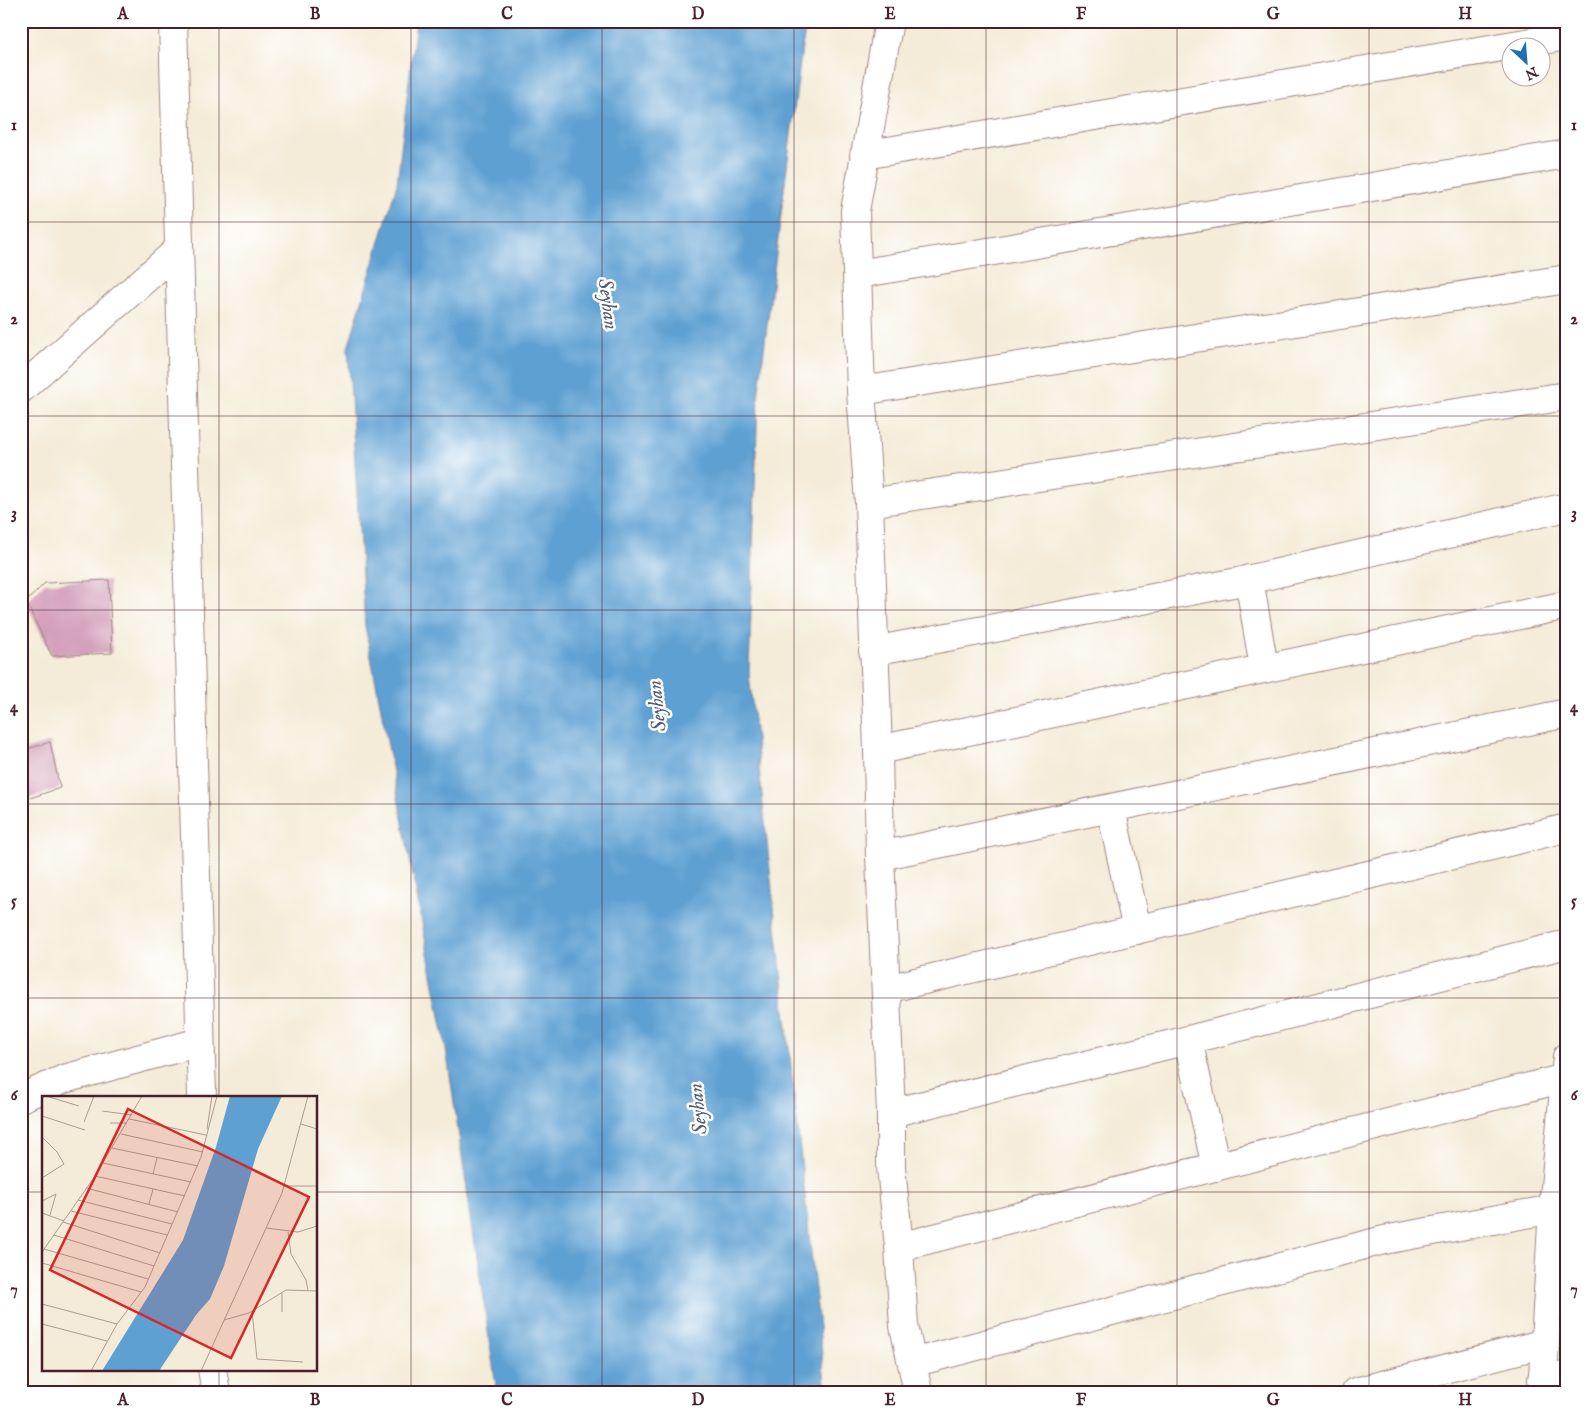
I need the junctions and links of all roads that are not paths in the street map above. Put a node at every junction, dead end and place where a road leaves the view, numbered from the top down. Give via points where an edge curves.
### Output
1 (173, 21) edge
2 (888, 21) edge
3 (1567, 36) edge
4 (1567, 154) edge
5 (864, 155) junction
6 (179, 249) junction
7 (858, 274) junction
8 (1567, 279) edge
9 (21, 390) edge
10 (861, 391) junction
11 (1567, 396) edge
12 (868, 503) junction
13 (1567, 507) edge
14 (1249, 579) junction
15 (1567, 605) edge
16 (873, 651) junction
17 (1264, 668) junction
18 (1567, 713) edge
19 (878, 750) junction
20 (1111, 810) junction
21 (1567, 828) edge
22 (880, 856) junction
23 (1137, 930) junction
24 (1567, 944) edge
25 (886, 989) junction
26 (1188, 1040) junction
27 (200, 1042) junction
28 (1566, 1068) edge
29 (25, 1090) edge
30 (202, 1096) edge
31 (891, 1113) junction
32 (1216, 1167) junction
33 (1553, 1209) junction
34 (899, 1247) junction
35 (1557, 1305) edge
36 (1544, 1342) junction
37 (912, 1364) junction
38 (212, 1370) edge
39 (1550, 1382) edge
40 (216, 1392) edge
41 (918, 1392) edge
42 (1355, 1392) edge

1 - 6 street
2 - 5 street
3 - 5 street
4 - 7 street
5 - 7 street via 855,211
6 - 9 street
6 - 27 street
7 - 10 street
8 - 10 street
10 - 12 street
11 - 12 street
12 - 16 street
13 - 14 street
14 - 16 street
14 - 17 street
15 - 17 street
16 - 19 street
17 - 19 street
18 - 20 street
19 - 22 street
20 - 22 street
20 - 23 street
21 - 23 street
22 - 25 street
23 - 25 street
24 - 26 street
25 - 31 street
26 - 31 street
26 - 32 street
27 - 29 street
27 - 30 street
28 - 32 street
28 - 33 street
31 - 34 street via 891,1167
32 - 34 street
33 - 35 street
33 - 37 street via 1384,1240
34 - 37 street via 904,1326
35 - 36 street
36 - 39 street
36 - 42 street
37 - 41 street
38 - 40 street

